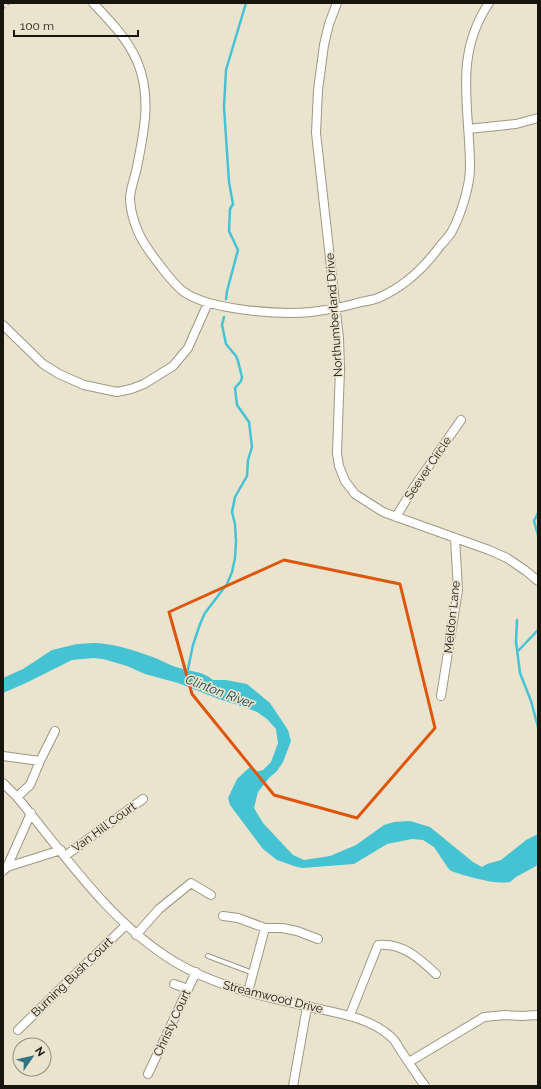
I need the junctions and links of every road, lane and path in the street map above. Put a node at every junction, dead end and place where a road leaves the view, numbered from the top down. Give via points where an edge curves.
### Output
1 (10, 3) edge
2 (93, 3) edge
3 (337, 3) edge
4 (489, 3) edge
5 (3, 9) edge
6 (538, 118) edge
7 (468, 129) junction
8 (208, 303) junction
9 (336, 309) junction
10 (3, 325) edge
11 (461, 420) dead end
12 (396, 517) junction
13 (455, 538) junction
14 (538, 581) edge
15 (441, 696) dead end
16 (55, 731) dead end
17 (3, 756) edge
18 (40, 761) junction
19 (3, 783) edge
20 (17, 797) junction
21 (143, 799) dead end
22 (31, 813) junction
23 (63, 853) junction
24 (5, 869) edge
25 (211, 895) dead end
26 (224, 916) dead end
27 (126, 925) junction
28 (265, 928) junction
29 (136, 935) junction
30 (318, 939) dead end
31 (208, 956) dead end
32 (196, 972) junction
33 (253, 974) junction
34 (436, 974) dead end
35 (174, 984) dead end
36 (188, 989) junction
37 (248, 992) junction
38 (307, 1007) junction
39 (350, 1015) junction
40 (538, 1015) edge
41 (18, 1030) dead end
42 (409, 1062) junction
43 (148, 1074) dead end
44 (293, 1086) edge
45 (425, 1086) edge

1 - 5 path
2 - 8 street via 130,46 144,83 145,126 130,197 139,235 168,276 183,292
3 - 9 street, Northumberland Drive via 324,44 316,133
4 - 7 street via 475,28 468,49
6 - 7 street via 516,124
7 - 9 street via 470,168 467,189 451,233 410,280 378,298
8 - 9 street via 246,310 287,312
8 - 10 street via 188,348 173,366 144,384 117,392 84,385 59,374 43,364
9 - 12 street, Northumberland Drive via 340,369 337,453 339,466 345,481 355,494
11 - 12 street, Seever Circle
12 - 13 street, Northumberland Drive
13 - 14 street, Northumberland Drive via 507,558
13 - 15 street, Meldon Lane via 458,590
16 - 18 street
17 - 18 street
18 - 20 street via 30,785
19 - 20 street, Streamwood Drive
20 - 22 street, Streamwood Drive
21 - 23 street, Van Hill Court
22 - 23 street, Streamwood Drive
22 - 24 street
23 - 24 street, Van Hill Court
23 - 27 street, Streamwood Drive via 103,902
25 - 29 street via 191,882 159,909
26 - 28 street via 238,918
27 - 29 street, Streamwood Drive
27 - 41 street, Burning Bush Court
28 - 30 street via 297,931
28 - 33 street
29 - 32 street, Streamwood Drive via 175,962
31 - 33 lane
32 - 36 street, Christy Court
32 - 37 street, Streamwood Drive via 216,982
33 - 37 street
34 - 39 street via 422,960 406,950 387,944 378,945
35 - 36 street
36 - 43 street, Christy Court
37 - 38 street, Streamwood Drive
38 - 39 street, Streamwood Drive
38 - 44 street
39 - 42 street, Streamwood Drive via 373,1025 391,1037
40 - 42 street via 484,1017
42 - 45 street, Streamwood Drive

